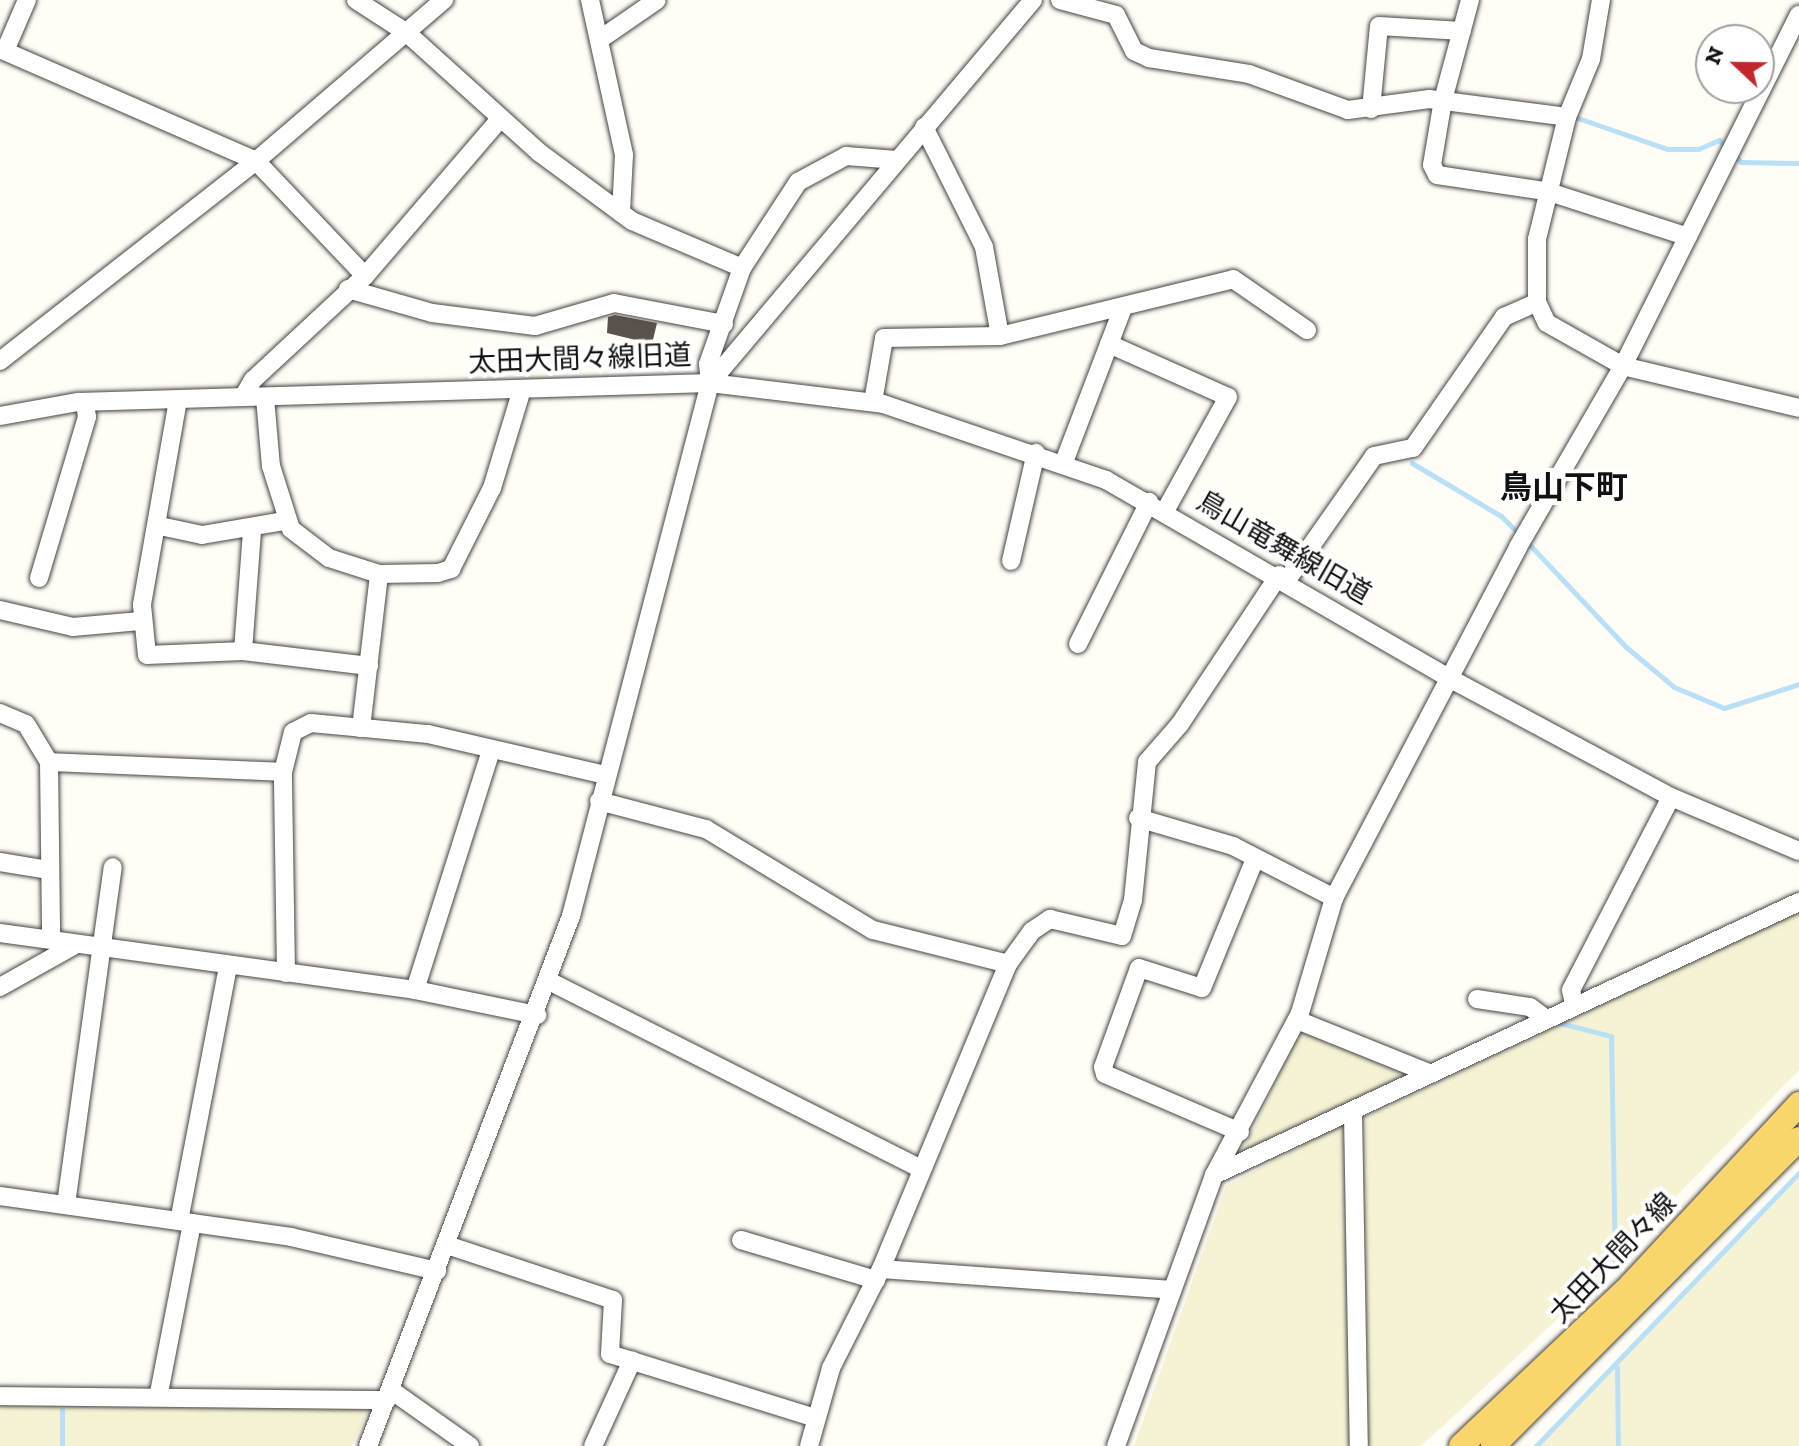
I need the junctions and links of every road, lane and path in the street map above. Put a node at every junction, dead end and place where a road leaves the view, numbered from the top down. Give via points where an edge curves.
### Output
1 (27, 0) edge
2 (356, 0) edge
3 (444, 0) edge
4 (590, 0) edge
5 (657, 0) edge
6 (1033, 0) edge
7 (1060, 0) edge
8 (1470, 0) edge
9 (1601, 0) edge
10 (1799, 15) edge
11 (1462, 31) junction
12 (407, 33) junction
13 (599, 40) junction
14 (2, 50) edge
15 (1443, 100) junction
16 (1371, 109) junction
17 (1567, 117) junction
18 (500, 119) junction
19 (924, 127) junction
20 (897, 160) junction
21 (256, 161) junction
22 (1546, 191) junction
23 (621, 213) junction
24 (1688, 237) junction
25 (742, 268) junction
26 (365, 276) junction
27 (348, 289) junction
28 (1537, 302) junction
29 (1122, 310) junction
30 (724, 324) junction
31 (1307, 330) dead end
32 (1000, 336) junction
33 (1109, 344) junction
34 (0, 361) edge
35 (1623, 366) junction
36 (710, 383) junction
37 (522, 389) junction
38 (243, 397) junction
39 (265, 398) junction
40 (178, 400) junction
41 (85, 402) junction
42 (873, 402) junction
43 (1799, 408) edge
44 (0, 416) edge
45 (1036, 453) junction
46 (1064, 462) junction
47 (1157, 507) junction
48 (283, 514) junction
49 (160, 526) junction
50 (252, 530) junction
51 (1011, 561) dead end
52 (379, 574) junction
53 (39, 578) dead end
54 (1283, 578) junction
55 (0, 610) edge
56 (140, 621) junction
57 (1078, 644) dead end
58 (243, 651) junction
59 (369, 666) junction
60 (1449, 678) junction
61 (0, 713) edge
62 (361, 728) junction
63 (491, 750) junction
64 (49, 762) junction
65 (283, 772) junction
66 (605, 775) junction
67 (1671, 797) junction
68 (599, 801) junction
69 (1138, 818) junction
70 (1799, 851) edge
71 (1255, 859) junction
72 (0, 862) edge
73 (113, 867) dead end
74 (49, 870) junction
75 (1334, 898) junction
76 (1799, 902) edge
77 (0, 933) edge
78 (51, 937) junction
79 (73, 946) junction
80 (101, 948) junction
81 (1008, 964) junction
82 (228, 967) junction
83 (286, 973) junction
84 (549, 981) junction
85 (0, 987) edge
86 (415, 990) junction
87 (1477, 999) dead end
88 (1574, 1004) junction
89 (537, 1015) junction
90 (1545, 1018) junction
91 (1297, 1020) junction
92 (1431, 1074) junction
93 (1799, 1104) edge
94 (1353, 1114) junction
95 (1240, 1132) junction
96 (1799, 1139) edge
97 (921, 1169) junction
98 (1214, 1175) junction
99 (0, 1196) edge
100 (66, 1204) junction
101 (185, 1222) junction
102 (741, 1240) dead end
103 (447, 1245) junction
104 (437, 1271) junction
105 (879, 1274) junction
106 (1172, 1290) junction
107 (632, 1361) junction
108 (159, 1393) junction
109 (389, 1395) junction
110 (0, 1396) edge
111 (816, 1418) junction
112 (368, 1446) edge
113 (470, 1446) edge
114 (593, 1446) edge
115 (809, 1446) edge
116 (1116, 1446) edge
117 (1359, 1446) edge
118 (1461, 1446) edge
119 (1493, 1446) edge

1 - 14 street
2 - 12 street
3 - 12 street
4 - 13 street
5 - 13 street
6 - 19 street, 太田大間々線旧道
7 - 16 street via 1116,15 1134,51 1149,58 1249,74 1348,110
8 - 11 street
9 - 17 street via 1591,59
10 - 24 street
11 - 15 street
11 - 16 street via 1379,26
12 - 18 street
12 - 21 street
13 - 23 street via 624,155
14 - 21 street
15 - 16 street
15 - 17 street
15 - 22 street via 1432,165 1437,175
17 - 22 street
18 - 23 street
18 - 26 street
19 - 20 street, 太田大間々線旧道
19 - 32 street via 984,247
20 - 25 street via 846,156 798,182
20 - 36 street, 太田大間々線旧道
21 - 26 street
21 - 34 street
22 - 24 street
22 - 28 street via 1537,239
23 - 25 street
24 - 35 street
25 - 30 street
26 - 27 street
27 - 30 street via 432,313 535,326 614,303
27 - 38 street via 253,380
28 - 35 street via 1558,333
28 - 54 street via 1504,317 1413,448 1374,456
29 - 31 street via 1233,279
29 - 32 street
29 - 33 street
30 - 36 street via 708,364
32 - 42 street via 884,338
33 - 46 street
33 - 47 street via 1228,397
35 - 43 street
35 - 60 street
36 - 37 street, 太田大間々線旧道
36 - 42 street, 鳥山竜舞線旧道
36 - 66 street
37 - 39 street, 太田大間々線旧道
37 - 52 street via 492,488 451,569
38 - 39 street, 太田大間々線旧道
38 - 40 street, 太田大間々線旧道
39 - 48 street
40 - 41 street, 太田大間々線旧道
40 - 49 street
41 - 44 street, 太田大間々線旧道
41 - 53 street via 87,417
42 - 45 street, 鳥山竜舞線旧道
45 - 46 street, 鳥山竜舞線旧道
45 - 51 street
46 - 47 street, 鳥山竜舞線旧道
47 - 54 street, 鳥山竜舞線旧道
47 - 57 street
48 - 50 street
48 - 52 street via 329,558
49 - 50 street via 202,535
49 - 56 street
50 - 58 street
52 - 59 street
54 - 60 street, 鳥山竜舞線旧道
54 - 69 street via 1180,724 1154,746
55 - 56 street via 73,627
56 - 58 street via 147,655 155,658
58 - 59 street
59 - 62 street
60 - 67 street, 鳥山竜舞線旧道
60 - 75 street
61 - 64 street via 26,724
62 - 63 street via 428,734
62 - 65 street via 311,723 293,732
63 - 66 street
63 - 86 street
64 - 65 street
64 - 74 street
65 - 83 street
66 - 68 street
67 - 70 street, 鳥山竜舞線旧道
67 - 88 street via 1571,990
68 - 81 street via 706,829 873,930
68 - 84 street via 584,875
69 - 71 street via 1233,846
69 - 81 street via 1133,900 1122,936 1050,919 1032,931
71 - 75 street
71 - 95 street via 1202,988 1139,968 1103,1067 1105,1074
72 - 74 street
73 - 80 street via 108,936
74 - 78 street
75 - 91 street
76 - 88 street
77 - 78 street
78 - 79 street
79 - 80 street
79 - 85 street
80 - 82 street
80 - 100 street
81 - 97 street
82 - 83 street
82 - 101 street
83 - 86 street
84 - 89 street
84 - 97 street via 860,1144
86 - 89 street
87 - 90 street via 1530,1007
88 - 90 street
89 - 103 street
90 - 92 street
91 - 92 street
91 - 95 street
92 - 94 street
93 - 118 main road, 太田大間々線 via 1631,1285
94 - 98 street
94 - 117 street
95 - 98 street
96 - 119 main road, 太田大間々線
97 - 105 street
98 - 106 street
99 - 100 street
100 - 101 street
101 - 104 street via 291,1237
101 - 108 street
102 - 105 street
103 - 104 street
103 - 107 street via 613,1300 610,1354
104 - 109 street
105 - 106 street
105 - 111 street via 831,1368
106 - 116 street
107 - 111 street
107 - 114 street
108 - 109 street
108 - 110 street
109 - 112 street
109 - 113 street
111 - 115 street

